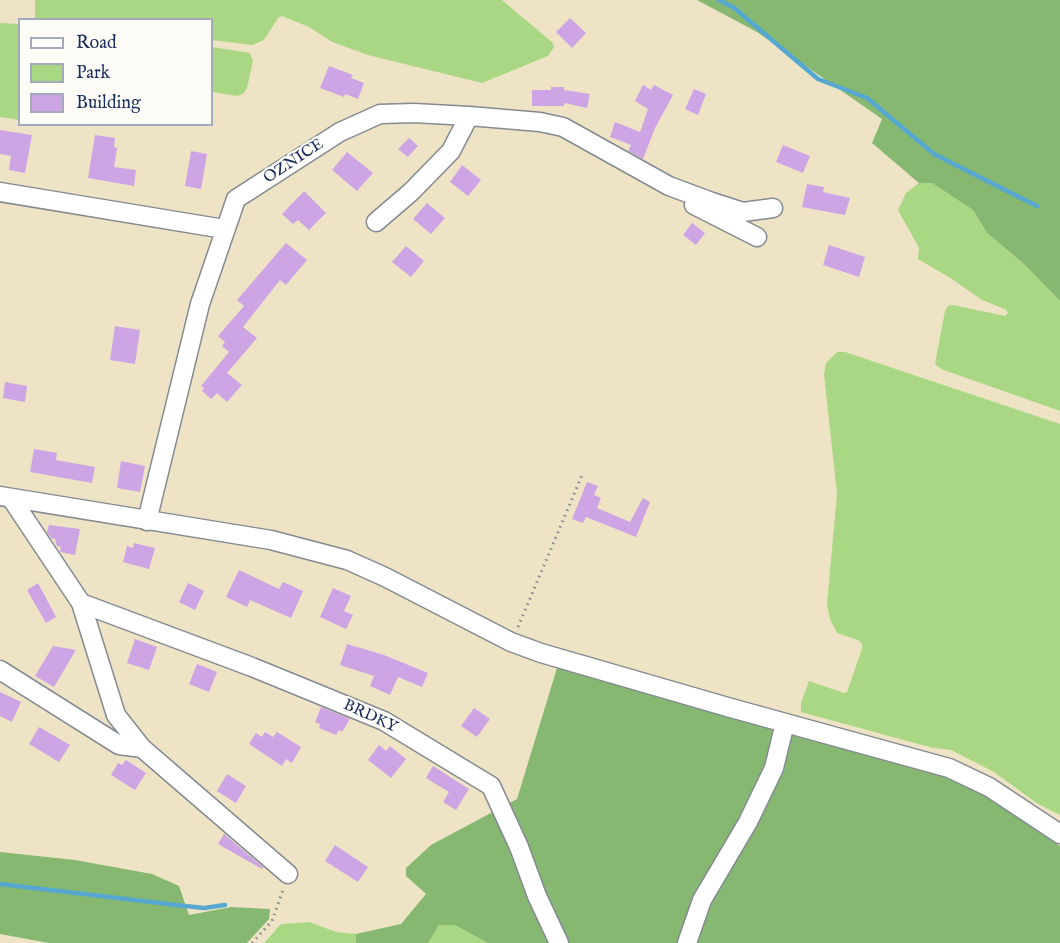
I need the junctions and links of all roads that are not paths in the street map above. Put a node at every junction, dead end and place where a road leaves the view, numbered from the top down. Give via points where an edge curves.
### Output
1 (469, 116) junction
2 (669, 186) junction
3 (0, 192) edge
4 (773, 208) dead end
5 (743, 212) junction
6 (376, 222) dead end
7 (224, 229) junction
8 (5, 497) edge
9 (147, 521) junction
10 (81, 603) junction
11 (0, 670) edge
12 (785, 723) junction
13 (142, 748) junction
14 (1060, 834) edge
15 (288, 874) road end
16 (559, 943) edge
17 (687, 943) edge

1 - 2 street, OZNICE via 563,127
1 - 6 street via 451,151
1 - 7 street, OZNICE via 380,114 340,132 236,199
2 - 5 street
2 - 5 street via 696,206 750,234
3 - 7 street
4 - 5 street
7 - 9 street, OZNICE via 200,304
8 - 9 street
8 - 10 street
9 - 12 street via 271,540 347,560 540,653
10 - 13 street via 116,715
10 - 16 street, BRDKY via 384,721 491,786
11 - 13 street via 119,745
12 - 14 street via 949,768 989,787
12 - 17 street via 774,768 748,822 702,900
13 - 15 street

